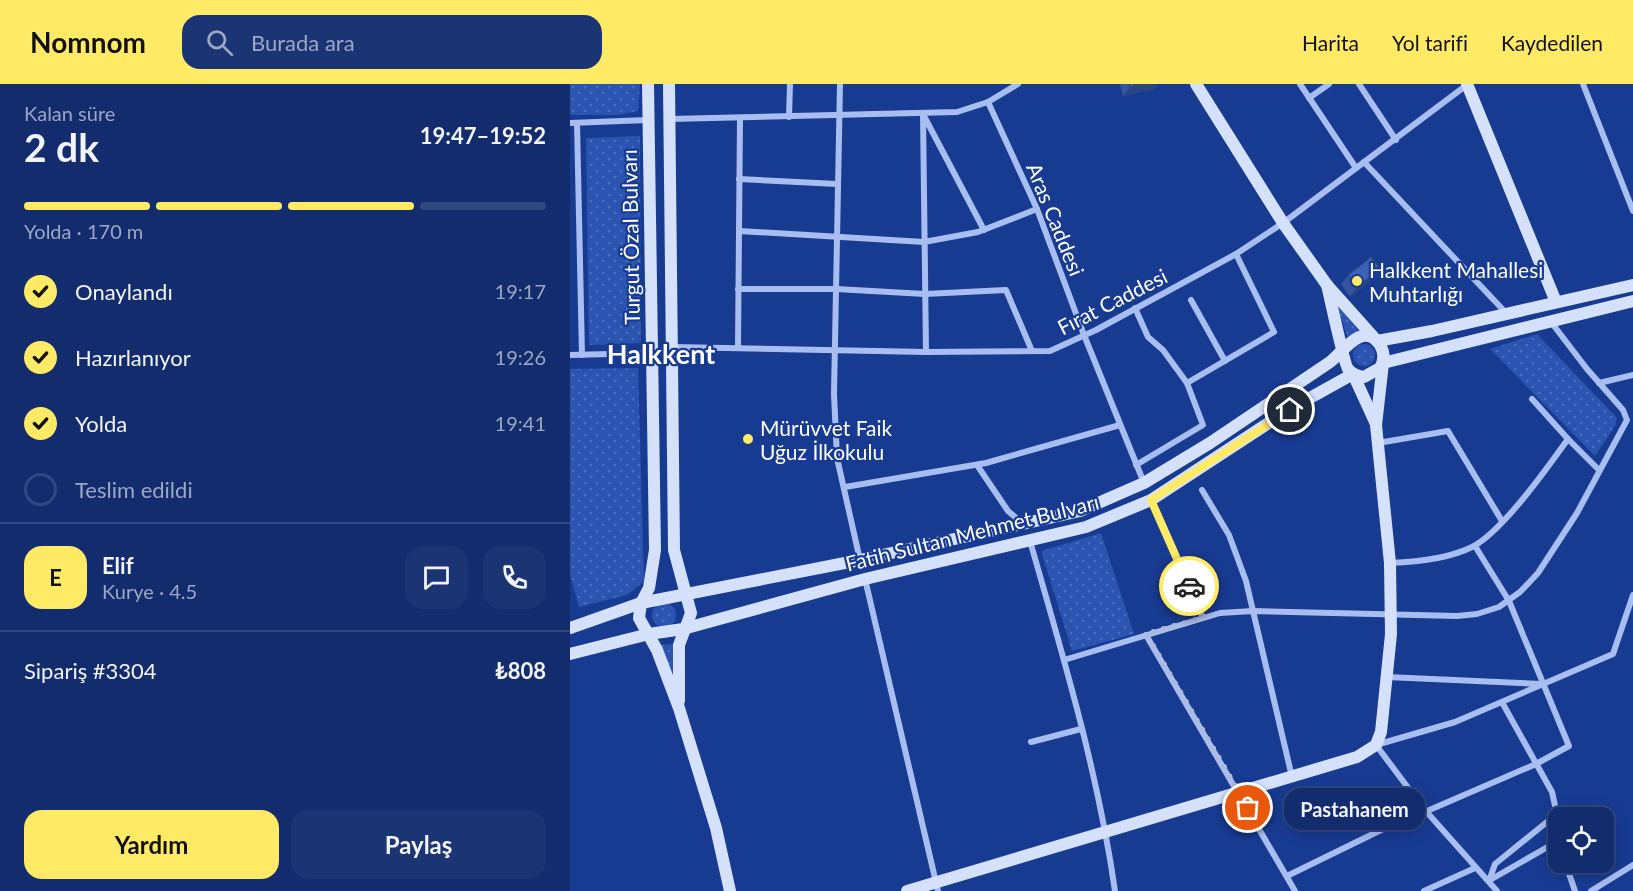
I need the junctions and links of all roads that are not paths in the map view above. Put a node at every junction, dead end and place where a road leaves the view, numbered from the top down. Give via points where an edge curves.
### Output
1 (648, 84) edge
2 (669, 84) edge
3 (790, 84) edge
4 (840, 84) edge
5 (1017, 84) edge
6 (1196, 84) edge
7 (1300, 84) edge
8 (1329, 84) edge
9 (1359, 84) edge
10 (1467, 84) edge
11 (1583, 84) edge
12 (1310, 98) junction
13 (988, 102) junction
14 (923, 113) junction
15 (839, 115) junction
16 (789, 117) junction
17 (740, 118) junction
18 (670, 119) junction
19 (648, 120) junction
20 (574, 123) edge
21 (1396, 140) junction
22 (1364, 162) junction
23 (1356, 168) junction
24 (739, 179) junction
25 (837, 184) junction
26 (1037, 209) junction
27 (1633, 211) edge
28 (1282, 223) junction
29 (984, 230) junction
30 (739, 231) junction
31 (837, 236) junction
32 (924, 242) junction
33 (1236, 254) junction
34 (1327, 285) junction
35 (1633, 285) edge
36 (738, 289) junction
37 (836, 289) junction
38 (925, 294) junction
39 (1191, 300) dead end
40 (1633, 301) edge
41 (1556, 302) junction
42 (1136, 308) junction
43 (1507, 314) junction
44 (1551, 321) junction
45 (1084, 335) junction
46 (1377, 341) junction
47 (673, 347) junction
48 (738, 348) junction
49 (835, 351) junction
50 (1032, 351) junction
51 (1344, 351) junction
52 (926, 352) junction
53 (651, 353) junction
54 (570, 355) edge
55 (582, 355) junction
56 (1225, 361) junction
57 (1383, 363) junction
58 (1353, 374) junction
59 (1633, 375) edge
60 (1187, 383) junction
61 (1599, 383) junction
62 (1532, 399) dead end
63 (1120, 425) junction
64 (1376, 425) junction
65 (1568, 439) junction
66 (1377, 444) junction
67 (977, 465) junction
68 (1136, 465) junction
69 (1599, 470) junction
70 (1144, 483) junction
71 (845, 488) junction
72 (1202, 490) dead end
73 (1151, 500) junction
74 (1502, 521) junction
75 (1022, 523) junction
76 (1030, 541) junction
77 (1475, 546) junction
78 (860, 560) junction
79 (1390, 563) junction
80 (864, 579) junction
81 (684, 595) junction
82 (1633, 595) edge
83 (1509, 601) junction
84 (641, 603) junction
85 (1253, 611) junction
86 (1392, 616) junction
87 (1203, 618) junction
88 (570, 628) edge
89 (683, 629) junction
90 (649, 634) junction
91 (1146, 634) junction
92 (570, 654) edge
93 (1064, 660) junction
94 (1387, 677) junction
95 (1545, 685) junction
96 (1503, 704) junction
97 (680, 708) junction
98 (1081, 729) junction
99 (1030, 742) dead end
100 (1376, 745) junction
101 (1536, 764) junction
102 (1292, 777) junction
103 (1240, 793) junction
104 (1556, 807) edge
105 (1425, 810) junction
106 (1548, 824) edge
107 (1107, 832) junction
108 (1548, 847) edge
109 (1633, 865) edge
110 (1475, 868) junction
111 (1569, 873) edge
112 (1287, 876) junction
113 (1489, 881) junction
114 (937, 887) edge
115 (730, 891) edge
116 (907, 891) edge
117 (1115, 891) edge
118 (1295, 891) edge
119 (1424, 891) edge
120 (1497, 891) edge
121 (1575, 891) edge
122 (1591, 891) edge

1 - 19 street, Turgut Özal Bulvarı
2 - 18 street, Turgut Özal Bulvarı
3 - 16 street
4 - 15 street
5 - 13 street
6 - 28 street
7 - 12 street
8 - 12 street
9 - 21 street
10 - 21 street, Fırat Caddesi
10 - 41 street
11 - 27 street
12 - 23 street
13 - 14 street via 957,112
13 - 26 street, Aras Caddesi
14 - 15 street
14 - 29 street
14 - 32 street
15 - 16 street
15 - 25 street
16 - 17 street
17 - 18 street
17 - 24 street
18 - 47 street, Turgut Özal Bulvarı
19 - 20 street
19 - 53 street, Turgut Özal Bulvarı
20 - 55 street
21 - 22 street, Fırat Caddesi
22 - 23 street, Fırat Caddesi
22 - 43 street
23 - 28 street, Fırat Caddesi
24 - 25 street
24 - 30 street
25 - 31 street
26 - 29 street
26 - 45 street, Aras Caddesi
28 - 33 street, Fırat Caddesi
28 - 34 street
29 - 32 street
30 - 31 street
30 - 36 street
31 - 32 street
31 - 37 street
32 - 38 street
33 - 42 street, Fırat Caddesi
33 - 56 street via 1274,332
34 - 46 street
34 - 51 street
35 - 41 street
36 - 37 street
36 - 48 street
37 - 38 street
37 - 49 street
38 - 50 street via 1005,290
38 - 52 street
39 - 56 street
40 - 44 street
41 - 43 street
42 - 45 street, Fırat Caddesi
42 - 60 street via 1148,337 1163,350
43 - 46 street
44 - 57 street
44 - 61 street
45 - 50 street, Fırat Caddesi via 1050,351
45 - 63 street, Aras Caddesi
46 - 51 street via 1358,337
46 - 57 street via 1383,351
47 - 48 street, Fırat Caddesi
47 - 81 street, Turgut Özal Bulvarı via 674,550
48 - 49 street, Fırat Caddesi
49 - 52 street, Fırat Caddesi
49 - 71 street via 837,458
50 - 52 street, Fırat Caddesi
51 - 58 street via 1344,361
51 - 70 street, Fatih Sultan Mehmet Bulvarı
53 - 55 street
53 - 84 street, Turgut Özal Bulvarı via 655,550 649,588
54 - 55 street
56 - 60 street
57 - 58 street via 1370,375
57 - 64 street
58 - 64 street
58 - 73 street, Fatih Sultan Mehmet Bulvarı
59 - 61 street
60 - 68 street via 1203,425
61 - 69 street via 1627,420
62 - 65 street
63 - 67 street
63 - 68 street, Aras Caddesi
64 - 66 street
65 - 69 street
65 - 74 street
66 - 74 street via 1448,431
66 - 79 street
67 - 71 street
67 - 75 street via 1008,510
68 - 70 street, Aras Caddesi
69 - 83 street via 1538,573
70 - 75 street, Fatih Sultan Mehmet Bulvarı via 1080,511
71 - 78 street
72 - 85 street via 1229,535
73 - 76 street, Fatih Sultan Mehmet Bulvarı via 1086,527
73 - 87 street
74 - 77 street
75 - 78 street, Fatih Sultan Mehmet Bulvarı
76 - 80 street, Fatih Sultan Mehmet Bulvarı
76 - 93 street
77 - 79 street via 1448,555
77 - 83 street
78 - 81 street, Fatih Sultan Mehmet Bulvarı
79 - 86 street
80 - 89 street, Fatih Sultan Mehmet Bulvarı
80 - 114 street
81 - 84 street, Fatih Sultan Mehmet Bulvarı
81 - 89 street, Turgut Özal Bulvarı via 691,613
82 - 95 street via 1613,654
83 - 86 street via 1477,614
83 - 95 street
84 - 88 street, Fatih Sultan Mehmet Bulvarı
84 - 90 street via 639,618
85 - 86 street
85 - 87 street
85 - 102 street
86 - 94 street
87 - 91 street
89 - 90 street, Fatih Sultan Mehmet Bulvarı
89 - 97 street, Turgut Özal Bulvarı
90 - 92 street, Fatih Sultan Mehmet Bulvarı
90 - 97 street
91 - 93 street
91 - 103 street
93 - 98 street
94 - 95 street
94 - 100 street
95 - 96 street
95 - 101 street via 1569,746
96 - 100 street
96 - 101 street
97 - 115 street via 716,828
98 - 99 street
98 - 107 street
100 - 102 street via 1357,758
100 - 105 street
101 - 104 street
101 - 105 street
102 - 103 street
103 - 107 street
103 - 112 street
105 - 110 street
105 - 112 street
106 - 113 street via 1495,864
107 - 114 street
107 - 117 street
108 - 113 street
109 - 122 street
110 - 113 street
110 - 119 street
111 - 121 street
112 - 118 street
113 - 120 street
114 - 116 street

